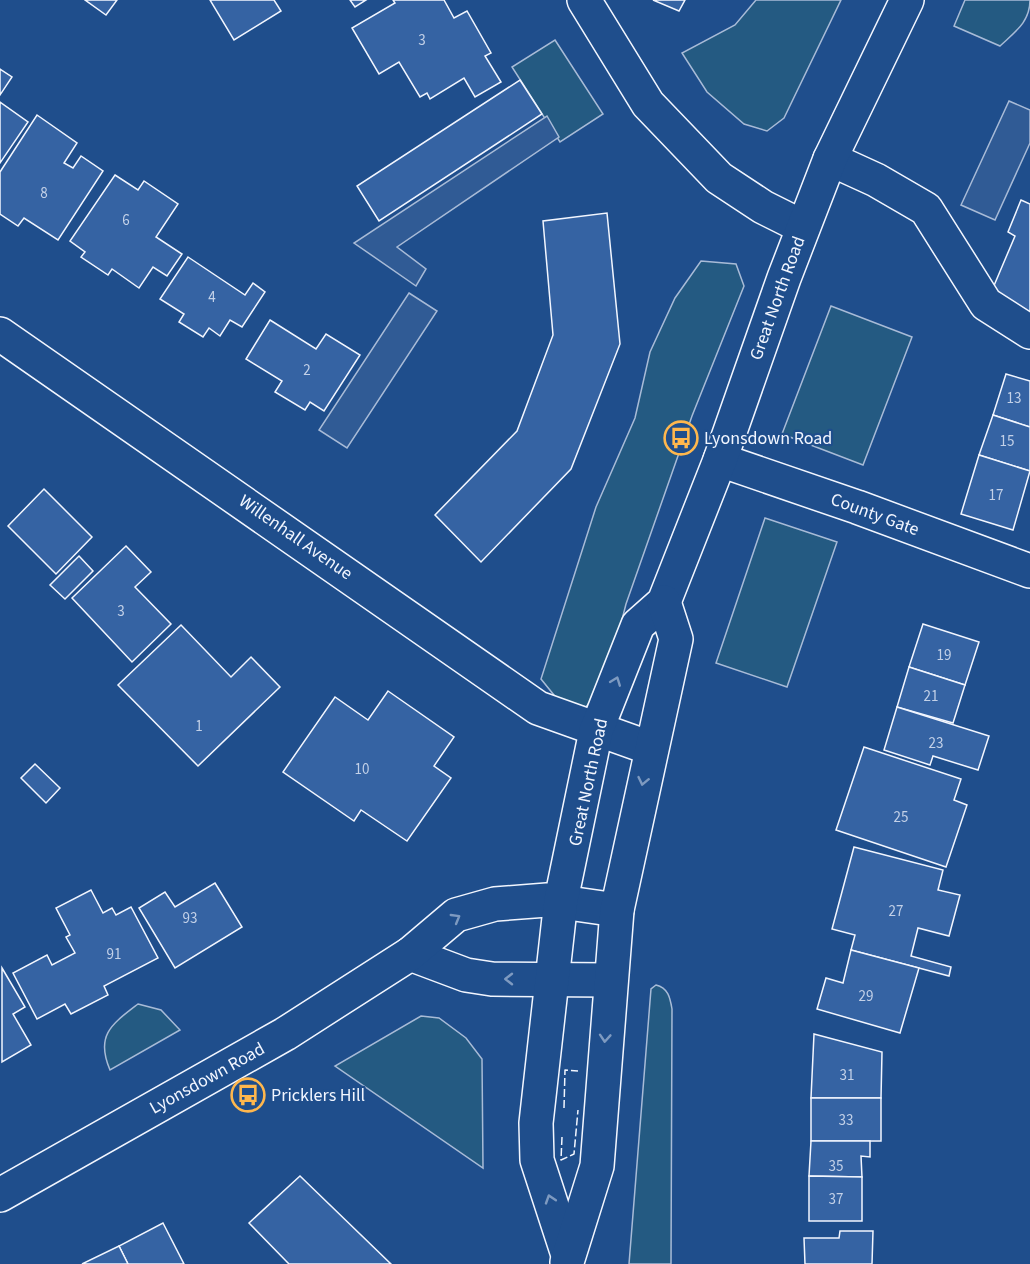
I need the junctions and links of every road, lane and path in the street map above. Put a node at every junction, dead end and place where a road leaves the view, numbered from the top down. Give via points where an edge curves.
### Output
1 (584, 0) edge
2 (907, 0) edge
3 (830, 159) junction
4 (803, 227) junction
5 (1030, 332) edge
6 (0, 334) edge
7 (720, 460) junction
8 (1030, 571) edge
9 (663, 602) junction
10 (596, 731) junction
11 (650, 748) junction
12 (561, 900) junction
13 (617, 910) junction
14 (410, 954) junction
15 (554, 979) junction
16 (610, 980) junction
17 (0, 1195) edge
18 (567, 1260) edge

1 - 4 main road via 633,83 719,178
2 - 3 main road, Great North Road
3 - 4 main road, Great North Road
3 - 5 main road via 926,208 986,304
4 - 7 main road, Great North Road
6 - 10 main road, Willenhall Avenue via 538,708
7 - 8 main road, County Gate
7 - 9 main road, Great North Road
10 -> 9 main road, Great North Road via 638,625
9 - 11 main road via 676,639
10 - 11 main road, Willenhall Avenue
10 - 12 main road, Great North Road
11 -> 13 main road
12 - 13 main road, Lyonsdown Road
14 -> 12 main road, Lyonsdown Road via 456,915 495,904
12 - 15 main road, Great North Road
13 - 16 main road
15 -> 14 main road via 466,975
14 - 17 main road, Lyonsdown Road via 285,1034
15 - 16 main road
18 -> 15 main road via 536,1153 536,1123
16 -> 18 main road via 597,1166

